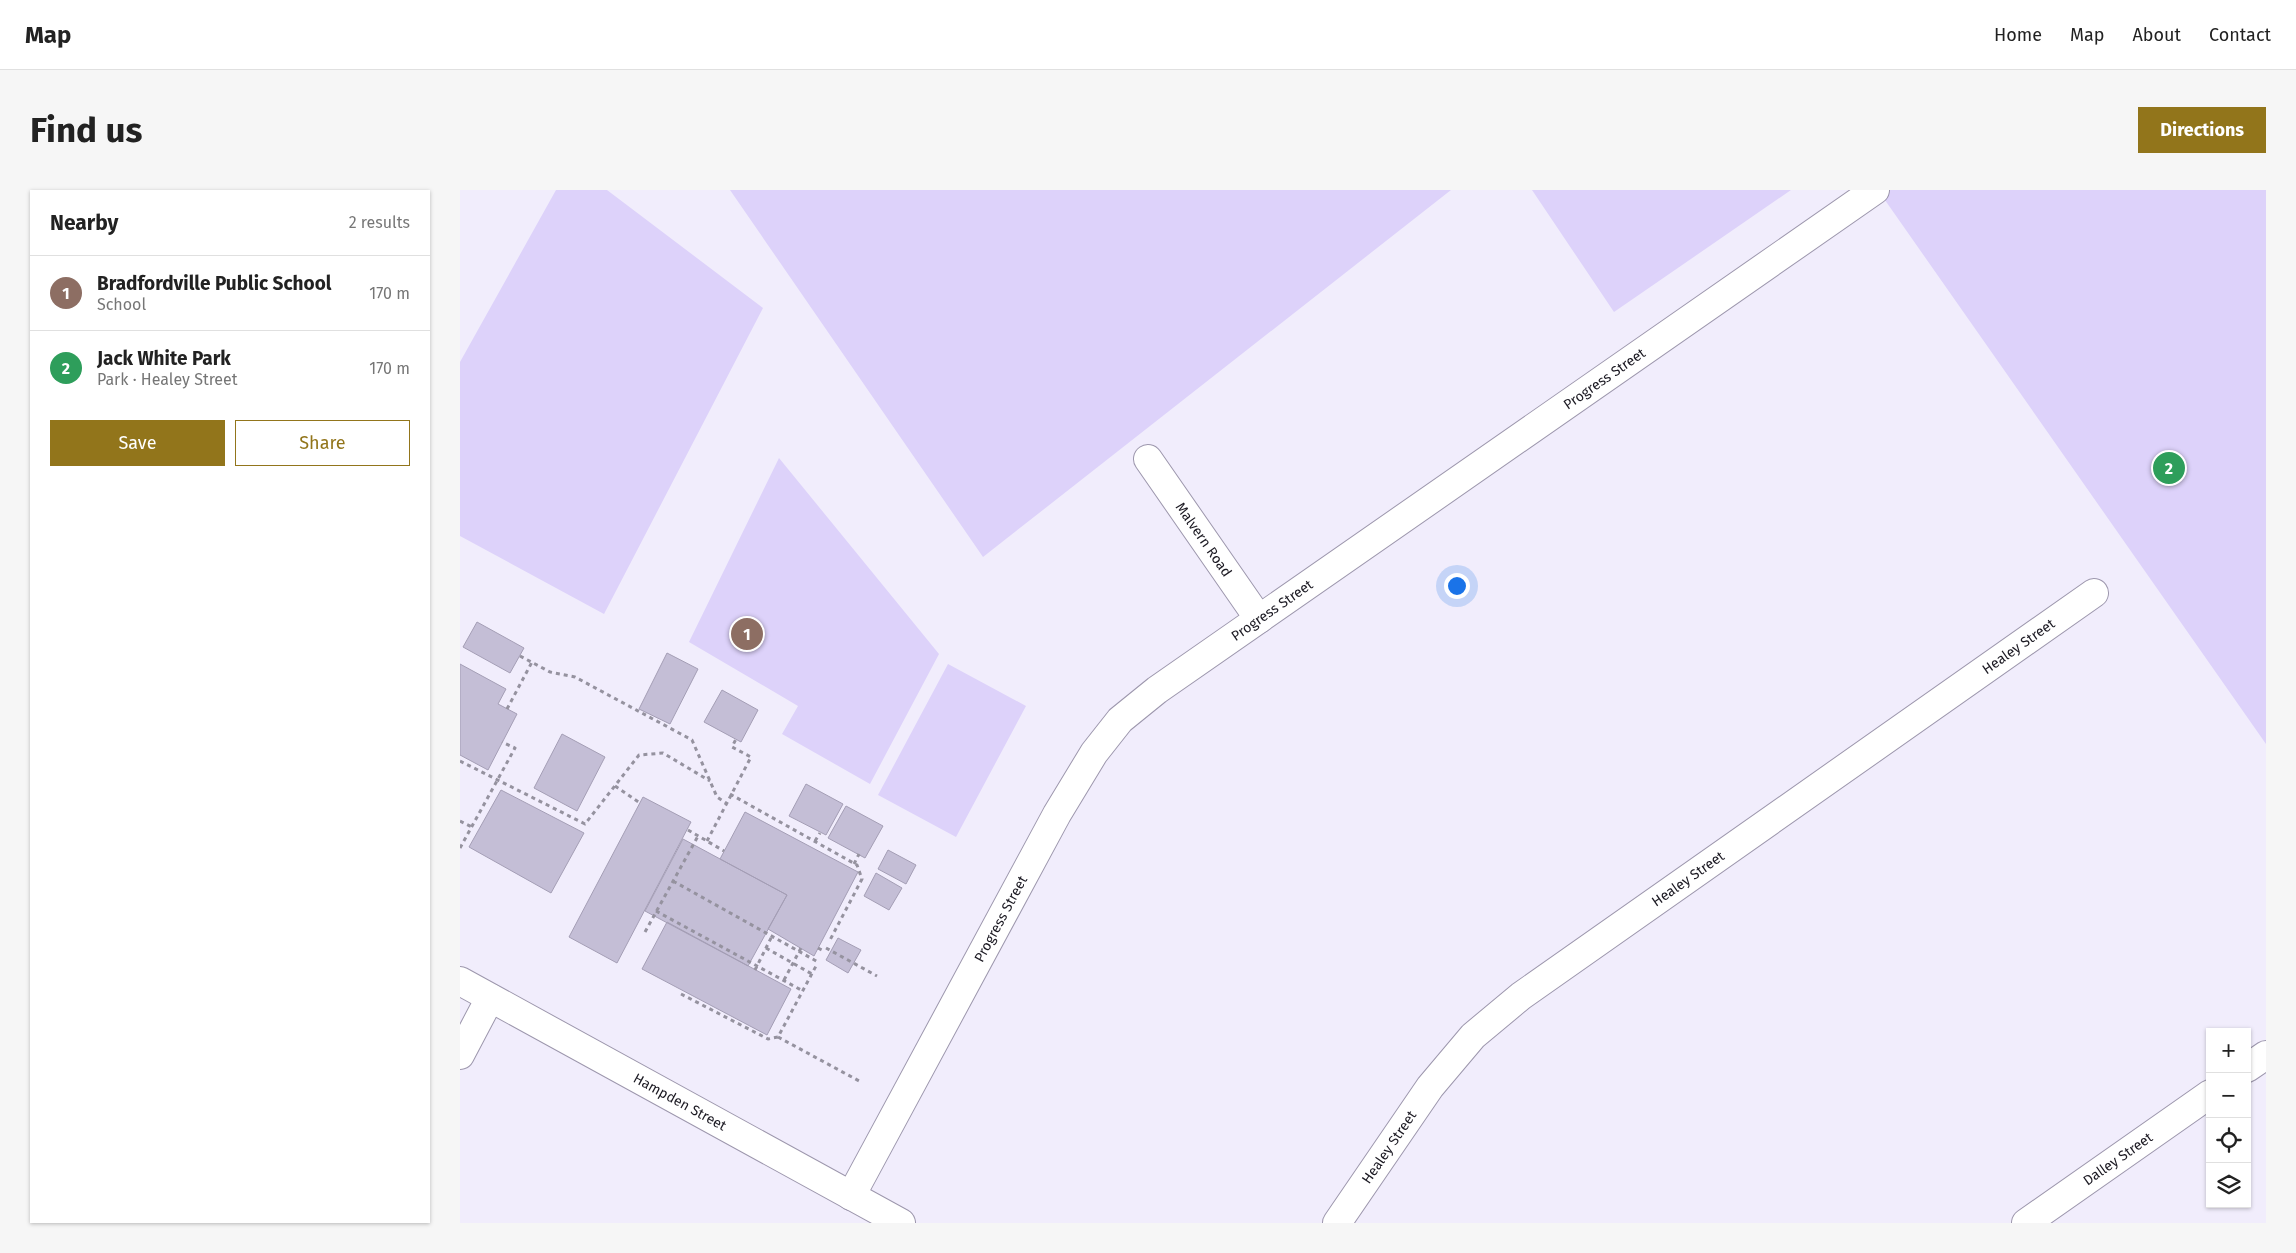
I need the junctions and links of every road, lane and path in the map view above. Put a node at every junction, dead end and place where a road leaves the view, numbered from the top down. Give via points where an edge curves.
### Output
1 (1875, 190) edge
2 (1148, 460) dead end
3 (2094, 593) dead end
4 (1259, 619) junction
5 (520, 656) dead end
6 (532, 662) junction
7 (507, 709) dead end
8 (736, 740) dead end
9 (502, 742) dead end
10 (460, 761) edge
11 (497, 780) junction
12 (710, 781) junction
13 (615, 786) junction
14 (730, 794) junction
15 (726, 802) junction
16 (640, 803) dead end
17 (460, 821) edge
18 (472, 827) junction
19 (688, 830) dead end
20 (820, 832) dead end
21 (698, 836) junction
22 (707, 841) junction
23 (815, 841) junction
24 (460, 848) edge
25 (724, 851) dead end
26 (859, 854) dead end
27 (854, 864) junction
28 (673, 881) junction
29 (656, 911) junction
30 (645, 932) dead end
31 (772, 936) junction
32 (830, 940) dead end
33 (766, 948) junction
34 (818, 948) dead end
35 (800, 950) junction
36 (793, 963) junction
37 (757, 966) junction
38 (755, 970) dead end
39 (812, 974) junction
40 (877, 976) dead end
41 (784, 980) junction
42 (460, 981) edge
43 (803, 991) junction
44 (681, 994) dead end
45 (490, 998) junction
46 (778, 1037) junction
47 (460, 1055) edge
48 (2266, 1055) edge
49 (2251, 1065) edge
50 (861, 1082) dead end
51 (2206, 1097) edge
52 (851, 1196) junction
53 (901, 1223) edge
54 (1337, 1223) edge
55 (2026, 1223) edge

1 - 4 street, Progress Street
2 - 4 street, Malvern Road
3 - 54 street, Healey Street via 1522,996 1473,1036 1430,1087
4 - 52 street, Progress Street via 1120,720 1094,753 1057,814
5 - 6 path
6 - 7 path
6 - 12 path via 550,672 576,677 692,740
8 - 14 path via 732,747 751,757
9 - 11 path via 515,748
10 - 11 path
11 - 13 path via 585,824
11 - 18 path
12 - 13 path via 662,753 639,755
12 - 15 path via 717,797
13 - 16 path
14 - 15 path
14 - 23 path
15 - 22 path
17 - 18 path
18 - 24 path
19 - 21 path
20 - 23 path
21 - 22 path
21 - 28 path
22 - 25 path
23 - 27 path
26 - 27 path
27 - 32 path via 862,879
28 - 29 path
28 - 31 path
29 - 30 path
29 - 37 path
31 - 33 path
31 - 35 path
33 - 36 path
33 - 37 path
34 - 40 path
35 - 36 path
35 - 39 path via 817,964
36 - 39 path
36 - 41 path
37 - 38 path
37 - 41 path
39 - 43 path
41 - 43 path
42 - 45 street, Hampden Street
43 - 46 path
44 - 46 path via 768,1039
45 - 47 street
45 - 52 street, Hampden Street
46 - 50 path
48 - 49 street
51 - 55 street, Dalley Street
52 - 53 street, Hampden Street

